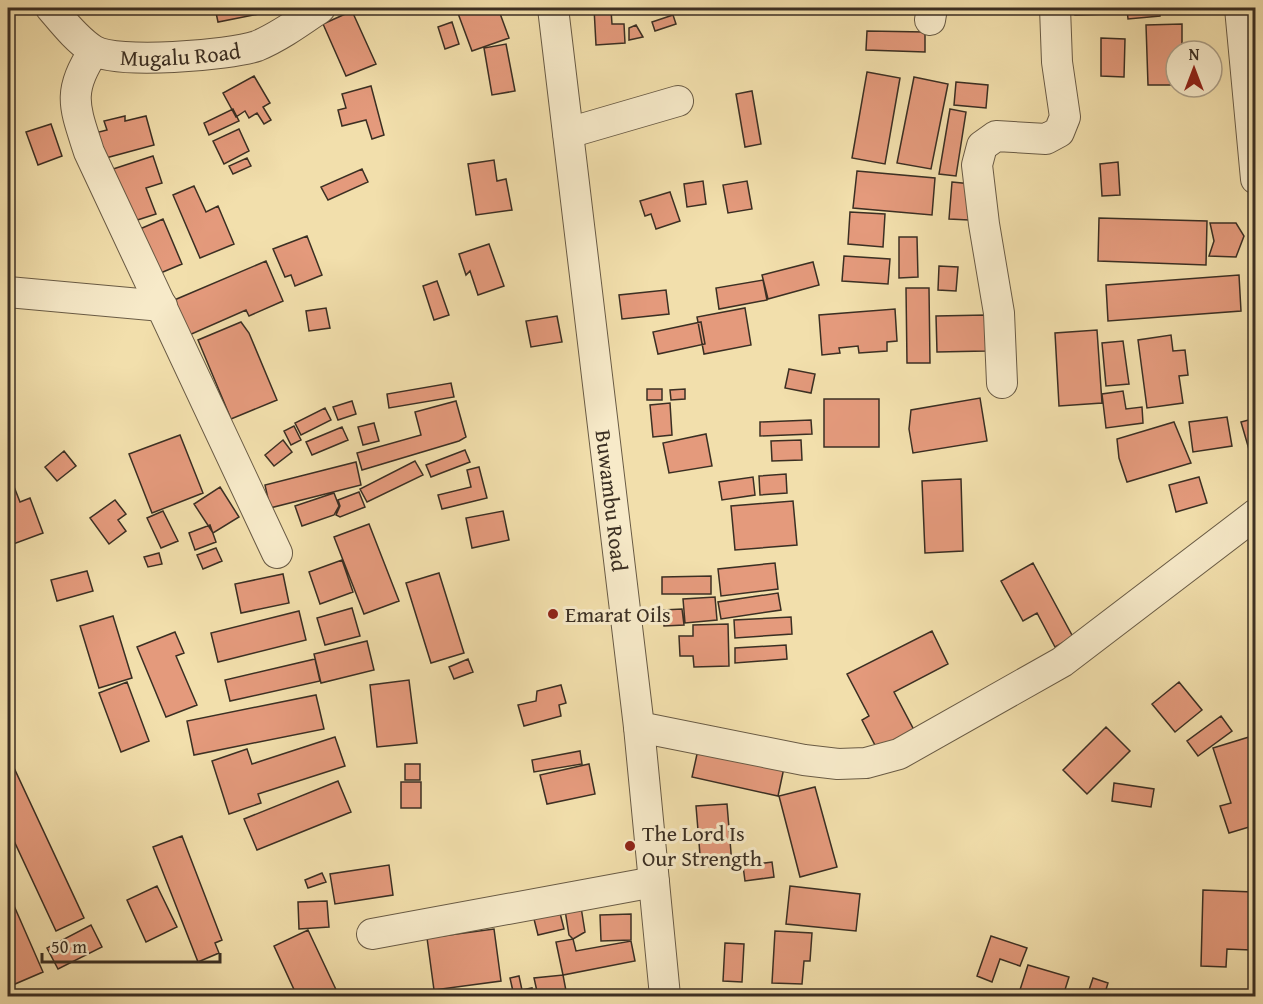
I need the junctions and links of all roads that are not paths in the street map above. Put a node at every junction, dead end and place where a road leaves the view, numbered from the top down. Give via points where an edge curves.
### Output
1 (51, 8) edge
2 (320, 8) edge
3 (553, 8) edge
4 (1055, 8) edge
5 (1240, 8) edge
6 (94, 51) junction
7 (678, 101) dead end
8 (568, 133) junction
9 (1256, 179) edge
10 (8, 292) edge
11 (162, 306) junction
12 (1002, 383) dead end
13 (1256, 514) edge
14 (277, 553) dead end
15 (639, 727) junction
16 (654, 882) junction
17 (372, 934) dead end
18 (665, 996) edge

1 - 6 street, Mugalu Road
2 - 6 street, Mugalu Road via 256,46 214,54 126,57
3 - 8 street, Buwambu Road
4 - 12 street via 1057,63 1065,117 1059,132 1046,139 996,136 982,146 977,165 999,313
5 - 9 street
6 - 11 street via 77,81 77,115 89,152
7 - 8 street
8 - 15 street, Buwambu Road
10 - 11 street
11 - 14 street
13 - 15 street via 1062,662 899,754 866,763 838,764
15 - 16 street, Buwambu Road
16 - 17 street
16 - 18 street, Buwambu Road

